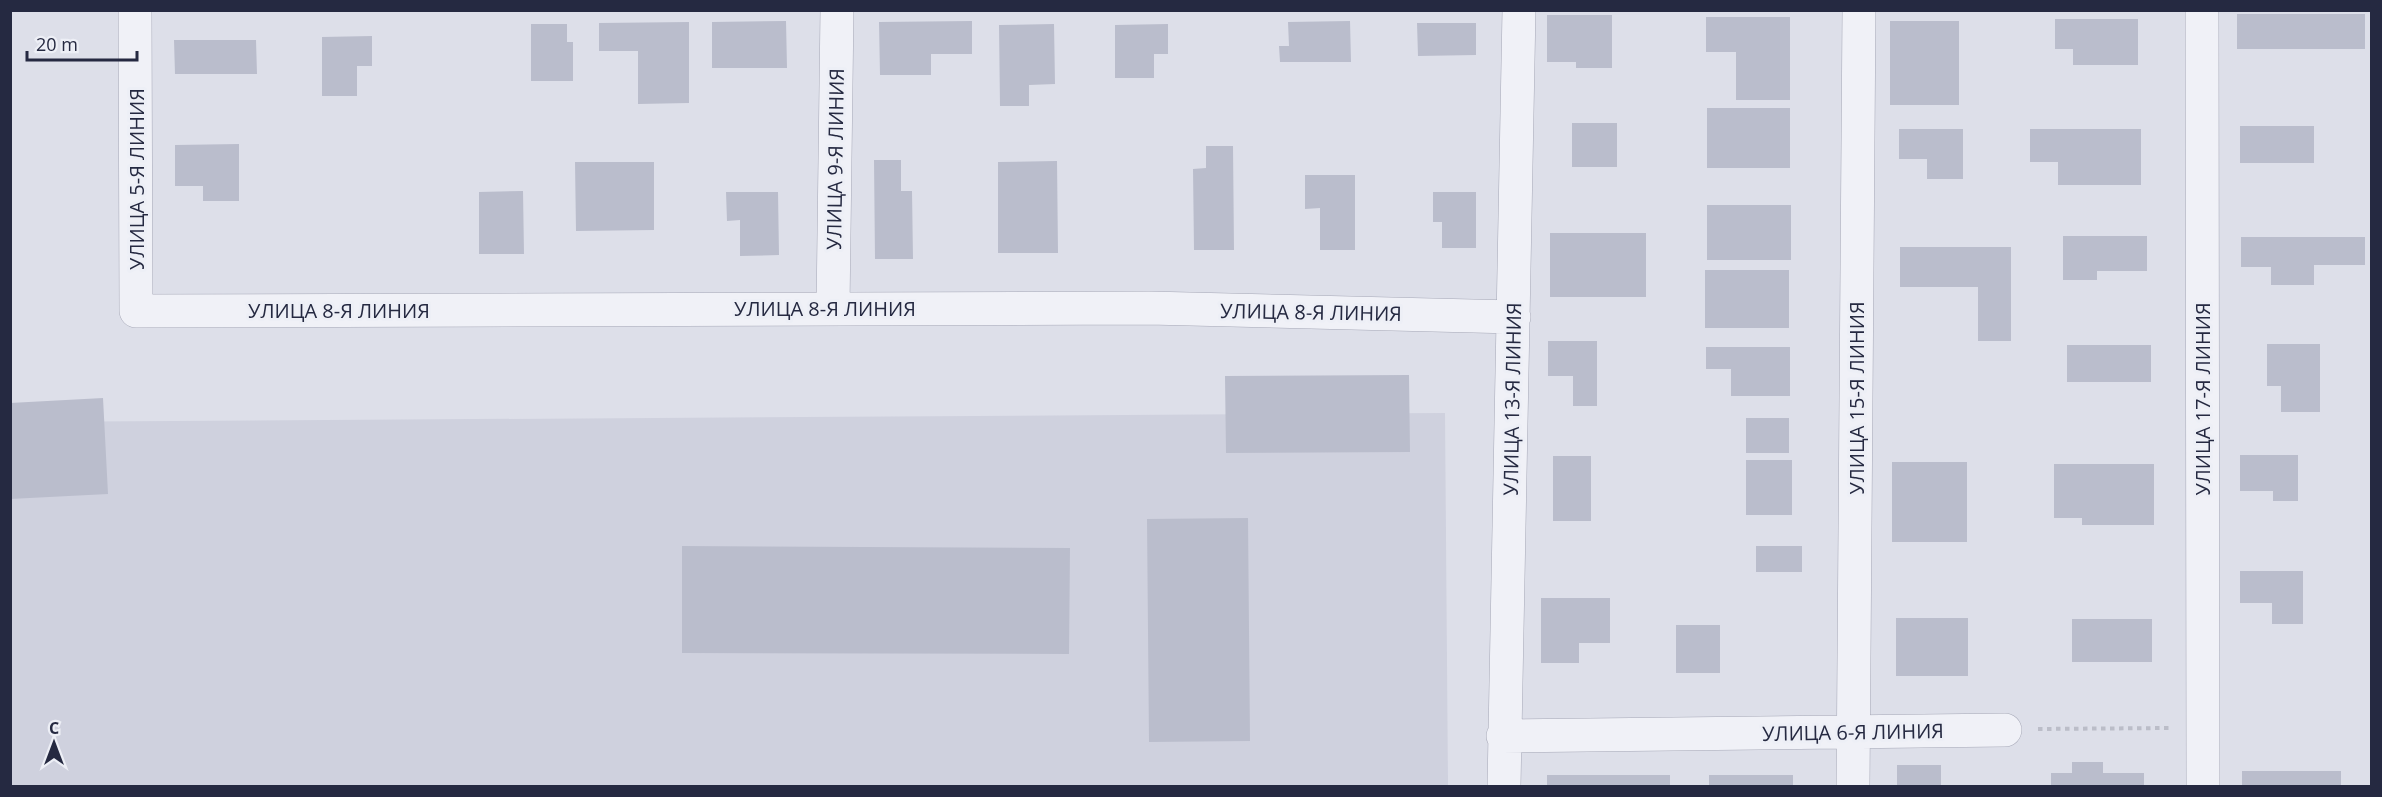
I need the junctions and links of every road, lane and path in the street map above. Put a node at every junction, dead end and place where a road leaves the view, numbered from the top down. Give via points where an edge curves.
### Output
1 (135, 10) edge
2 (837, 10) edge
3 (1519, 10) edge
4 (1859, 10) edge
5 (2202, 10) edge
6 (833, 308) junction
7 (136, 311) joint
8 (1514, 317) junction
9 (2203, 727) junction
10 (2005, 730) joint
11 (1853, 733) junction
12 (1503, 736) junction
13 (1504, 786) edge
14 (1853, 786) edge
15 (2203, 786) edge

1 - 7 street, УЛИЦА 5-Я ЛИНИЯ
2 - 6 street, УЛИЦА 9-Я ЛИНИЯ
3 - 8 street, УЛИЦА 13-Я ЛИНИЯ
4 - 11 street, УЛИЦА 15-Я ЛИНИЯ
5 - 9 street, УЛИЦА 17-Я ЛИНИЯ
6 - 7 street, УЛИЦА 8-Я ЛИНИЯ
6 - 8 street, УЛИЦА 8-Я ЛИНИЯ via 1149,308
8 - 12 street, УЛИЦА 13-Я ЛИНИЯ
9 - 10 path
9 - 15 street, УЛИЦА 17-Я ЛИНИЯ
10 - 11 street, УЛИЦА 6-Я ЛИНИЯ
11 - 12 street, УЛИЦА 6-Я ЛИНИЯ
11 - 14 street, УЛИЦА 15-Я ЛИНИЯ
12 - 13 street, УЛИЦА 13-Я ЛИНИЯ

